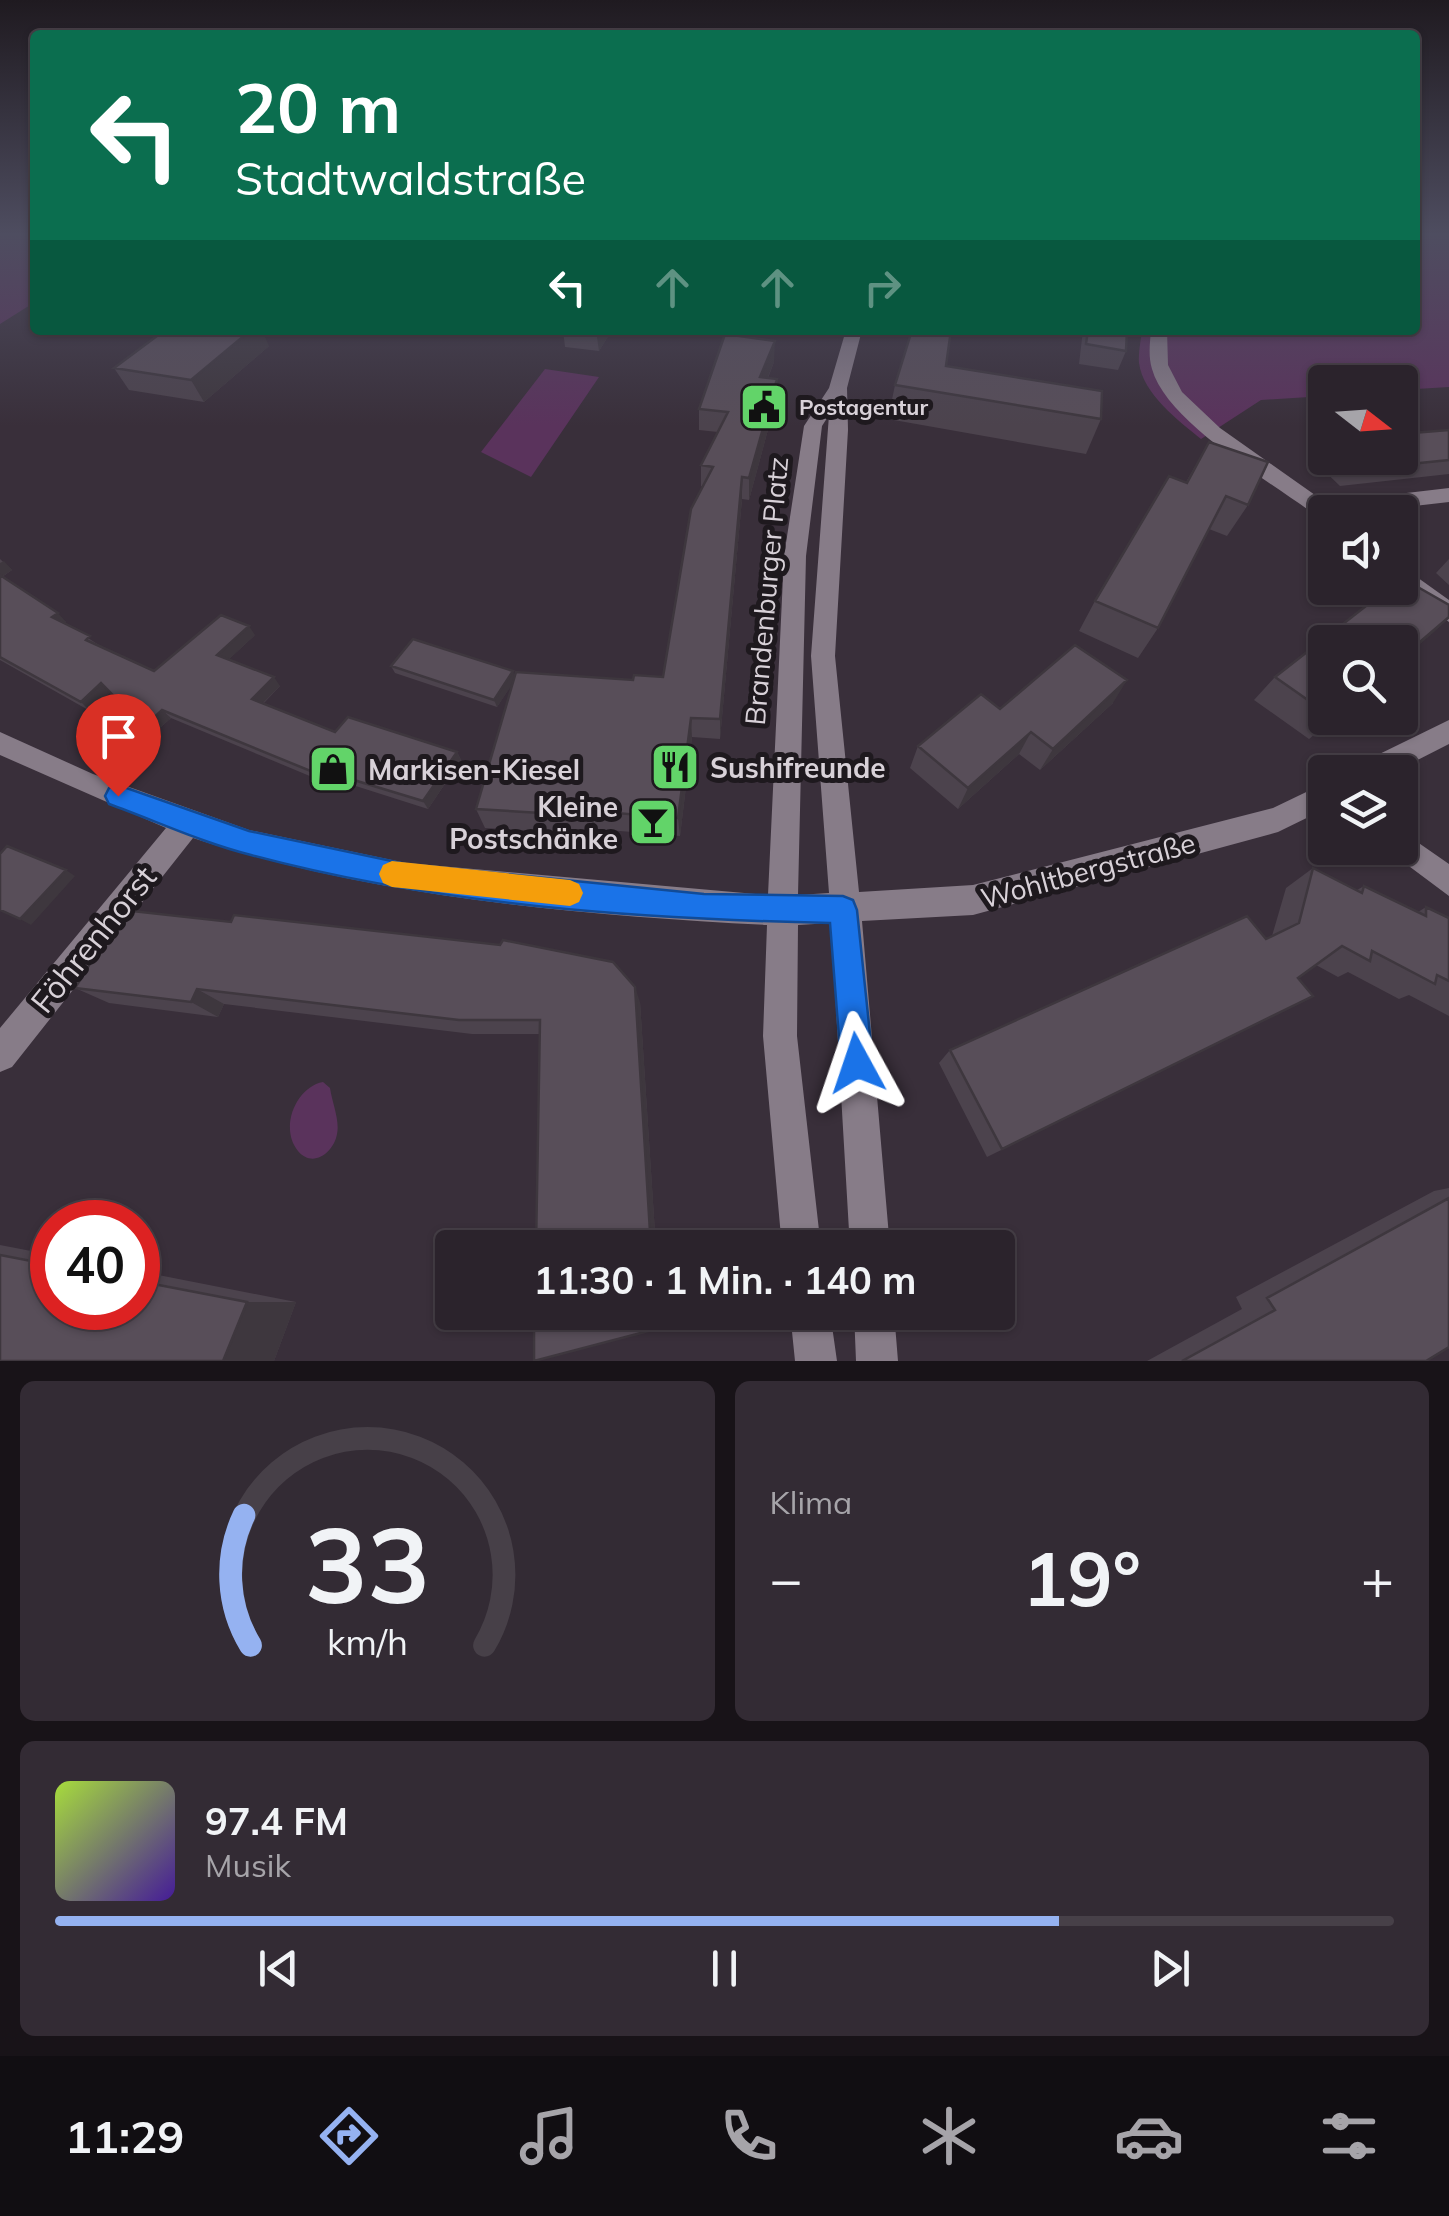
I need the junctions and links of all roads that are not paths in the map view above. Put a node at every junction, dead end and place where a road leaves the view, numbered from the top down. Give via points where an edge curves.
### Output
1 (853, 335) edge
2 (1159, 335) edge
3 (838, 388) junction
4 (1449, 495) edge
5 (1308, 499) edge
6 (1418, 499) edge
7 (1418, 587) edge
8 (1449, 612) edge
9 (1449, 731) edge
10 (0, 743) edge
11 (1402, 755) edge
12 (1308, 804) edge
13 (187, 824) junction
14 (1418, 857) edge
15 (1449, 882) edge
16 (843, 910) junction
17 (782, 911) junction
18 (0, 1055) edge
19 (800, 1230) edge
20 (869, 1230) edge
21 (812, 1330) edge
22 (875, 1330) edge
23 (816, 1361) edge
24 (877, 1361) edge

1 - 3 street
2 - 5 street via 1162,375 1190,411
3 - 16 street via 823,656
3 - 17 street, Brandenburger Platz via 813,426 796,556
4 - 6 street
7 - 8 street
9 - 11 street
10 - 13 street, Wohltbergstraße
12 - 16 street, Wohltbergstraße via 1278,818 973,900
13 - 17 street, Wohltbergstraße via 406,877
13 - 18 street, Föhrenhorst
14 - 15 street
16 - 17 street, Wohltbergstraße
16 - 20 street
17 - 19 street, Brandenburger Platz via 781,1066
21 - 23 street
22 - 24 street

